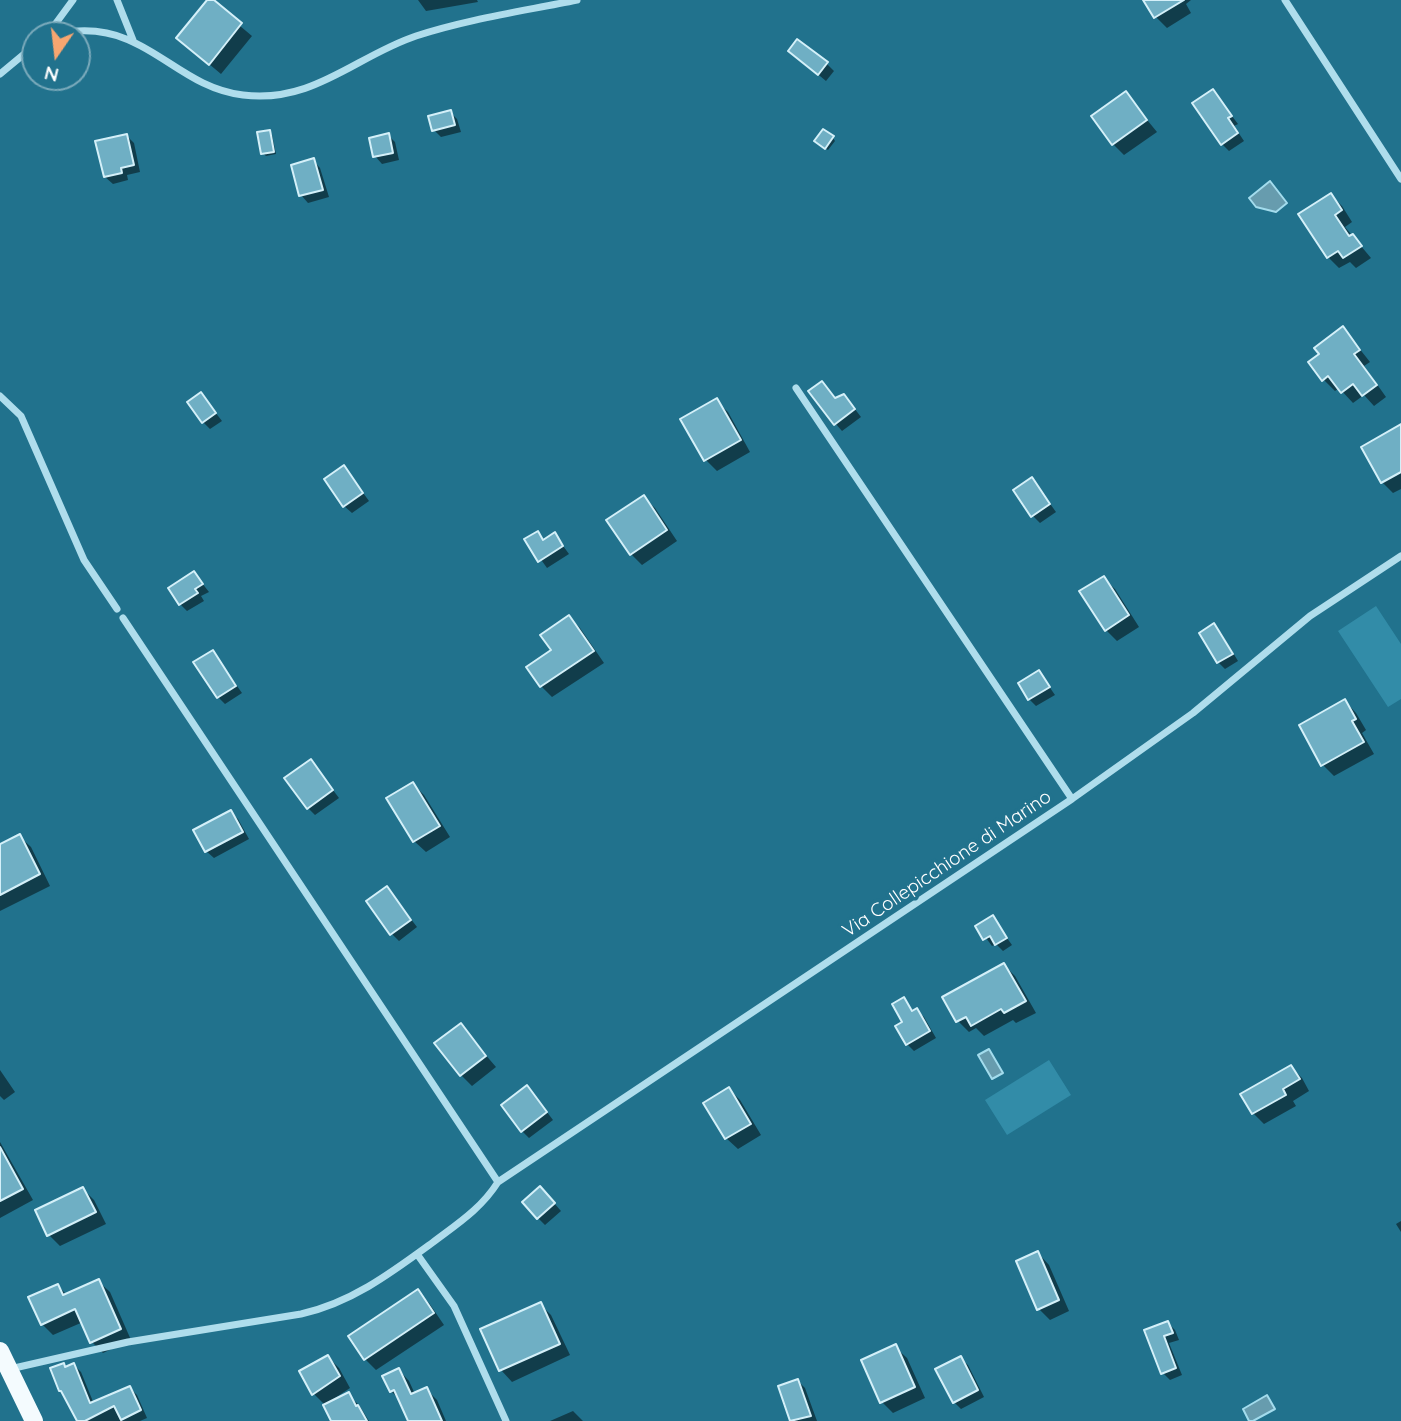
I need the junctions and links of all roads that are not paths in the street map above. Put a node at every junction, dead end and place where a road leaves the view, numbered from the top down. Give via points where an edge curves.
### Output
1 (72, 0) edge
2 (117, 0) edge
3 (577, 0) edge
4 (1285, 0) edge
5 (57, 21) edge
6 (91, 31) edge
7 (133, 40) junction
8 (21, 57) edge
9 (0, 74) edge
10 (1401, 179) edge
11 (796, 388) dead end
12 (0, 396) edge
13 (1401, 556) edge
14 (117, 609) dead end
15 (123, 618) dead end
16 (1072, 799) junction
17 (498, 1182) junction
18 (417, 1254) junction
19 (0, 1351) edge
20 (9, 1370) junction
21 (34, 1421) edge
22 (506, 1421) edge

1 - 5 street
2 - 7 street
3 - 7 street via 431,32 394,45 313,87 273,95 218,89
4 - 10 street
6 - 7 street
8 - 9 street
11 - 16 street
12 - 14 street via 21,416 84,561
13 - 16 street, Via Collepicchione di Marino via 1310,616 1193,713
15 - 17 street
16 - 17 street, Via Collepicchione di Marino
17 - 18 street, Via Collepicchione di Marino via 482,1204
18 - 20 street, Via Collepicchione di Marino via 353,1296 313,1311 128,1342
18 - 22 street via 454,1306
19 - 20 main road
20 - 21 main road

